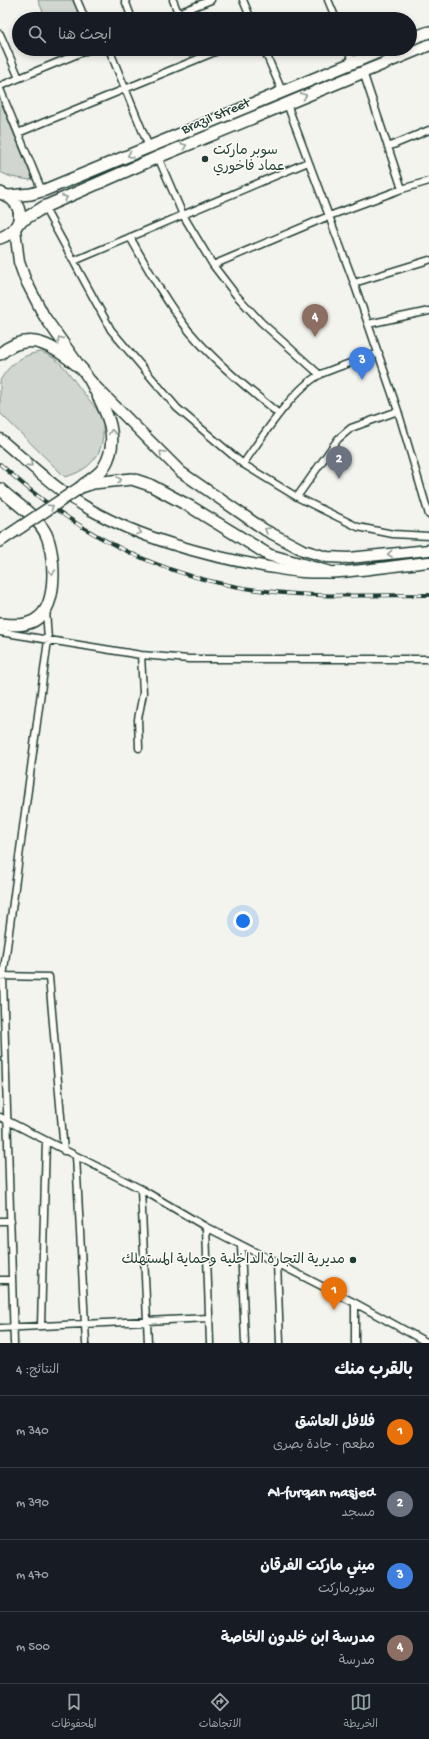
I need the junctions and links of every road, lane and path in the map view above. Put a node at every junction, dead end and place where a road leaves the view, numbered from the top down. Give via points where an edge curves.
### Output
1 (77, 0) edge
2 (124, 0) edge
3 (173, 0) edge
4 (212, 0) edge
5 (243, 0) edge
6 (328, 0) edge
7 (82, 12) edge
8 (129, 12) edge
9 (178, 12) edge
10 (181, 12) edge
11 (248, 12) edge
12 (333, 12) edge
13 (429, 32) edge
14 (0, 34) edge
15 (417, 36) edge
16 (429, 45) edge
17 (417, 50) edge
18 (73, 56) edge
19 (112, 56) edge
20 (205, 56) edge
21 (267, 56) edge
22 (351, 56) edge
23 (368, 56) edge
24 (402, 56) edge
25 (353, 62) junction
26 (363, 72) junction
27 (19, 78) junction
28 (0, 88) edge
29 (125, 90) junction
30 (282, 91) junction
31 (286, 104) junction
32 (429, 130) edge
33 (18, 133) junction
34 (149, 147) junction
35 (388, 147) junction
36 (158, 157) junction
37 (308, 162) junction
38 (429, 181) edge
39 (402, 188) junction
40 (42, 191) junction
41 (5, 194) edge
42 (44, 207) junction
43 (183, 215) junction
44 (329, 216) junction
45 (17, 226) junction
46 (130, 237) junction
47 (0, 238) edge
48 (429, 260) edge
49 (74, 261) junction
50 (213, 265) junction
51 (354, 284) junction
52 (429, 311) edge
53 (368, 324) junction
54 (0, 354) edge
55 (379, 354) junction
56 (82, 369) junction
57 (320, 375) junction
58 (91, 382) junction
59 (398, 411) junction
60 (279, 414) junction
61 (0, 439) edge
62 (243, 464) junction
63 (81, 487) junction
64 (0, 490) edge
65 (297, 497) junction
66 (429, 515) edge
67 (429, 536) edge
68 (0, 541) edge
69 (429, 550) edge
70 (429, 562) edge
71 (329, 572) junction
72 (46, 608) junction
73 (0, 624) edge
74 (0, 632) edge
75 (48, 640) junction
76 (141, 655) junction
77 (429, 659) edge
78 (139, 748) dead end
79 (1, 976) edge
80 (3, 1118) edge
81 (46, 1141) junction
82 (64, 1150) junction
83 (76, 1156) junction
84 (141, 1190) junction
85 (0, 1221) edge
86 (11, 1221) junction
87 (206, 1227) junction
88 (241, 1245) junction
89 (277, 1262) junction
90 (0, 1280) edge
91 (12, 1280) junction
92 (355, 1303) junction
93 (209, 1318) junction
94 (147, 1320) junction
95 (85, 1324) junction
96 (41, 1325) junction
97 (0, 1328) edge
98 (14, 1328) junction
99 (415, 1340) edge
100 (14, 1343) edge
101 (86, 1343) edge
102 (148, 1343) edge
103 (210, 1343) edge
104 (245, 1343) edge
105 (280, 1343) edge
106 (355, 1343) edge
107 (428, 1343) edge

1 - 7 street
2 - 8 street
3 - 9 street
4 - 10 street
5 - 11 street
6 - 12 street
13 - 15 highway
14 - 27 street
16 - 17 highway, Brazil Street
18 - 27 street
19 - 29 street
20 - 29 street
21 - 30 street
22 - 25 street
23 - 25 highway, Brazil Street
24 - 26 highway, Brazil Street
25 - 30 highway, Brazil Street
31 -> 26 highway, Brazil Street
26 - 35 street
27 - 28 street
28 - 33 street
29 - 33 street
29 - 34 street
30 - 34 highway, Brazil Street
36 -> 31 highway, Brazil Street
31 - 37 street
32 - 35 street
33 - 40 street
34 -> 40 highway, Brazil Street
35 - 39 street
42 -> 36 highway, Brazil Street
36 - 43 street
37 - 43 street
37 - 44 street
38 - 39 street
39 - 44 street
40 - 41 highway, Brazil Street via 31,194
41 - 45 highway via 15,201 19,208
42 - 45 highway, Brazil Street
42 - 49 street
43 - 46 street
43 - 50 street
44 - 50 street
44 - 51 street
45 - 47 highway, Brazil Street via 8,235
56 -> 45 main road via 44,316 24,278 19,262
46 - 49 street
46 - 60 street via 155,282 189,331 230,373
48 - 51 street
49 - 62 street via 111,330 177,408
50 - 57 street via 261,322
51 - 53 street
52 - 53 street
53 - 55 street
54 - 56 highway via 5,349 23,342 39,342 54,348
55 - 57 street
55 - 59 street
56 - 58 main road
57 - 60 street via 305,385
63 -> 58 highway via 104,468 112,439 106,410
69 -> 58 main road via 349,558 327,557 303,550 265,530 181,472
59 - 65 street via 351,428 338,439
59 - 66 street
60 - 62 street
61 -> 71 main road via 59,489 90,510 118,524 151,537 215,556 301,572
62 - 65 street
68 -> 63 highway, bridge
63 -> 71 highway via 132,479 150,485 270,555
64 -> 72 highway via 37,522 45,534 52,554 52,594
65 - 67 street via 358,527 393,534
70 - 71 main road
72 - 73 highway via 38,618 26,623 16,626
72 - 75 street
74 - 75 street
75 - 76 street
75 - 79 street
76 - 77 street via 189,659
76 - 78 street via 143,693 138,719
79 - 80 street
79 - 82 street via 49,977
80 - 81 street
80 - 86 street
81 - 82 street
81 - 96 street
82 - 83 street
83 - 84 street
83 - 95 street
84 - 87 street
84 - 94 street
85 - 86 street
86 - 91 street
87 - 88 street
87 - 93 street
88 - 89 street
88 - 104 street
89 - 92 street
89 - 105 street
90 - 91 street
91 - 98 street
92 - 99 street
92 - 106 street
93 - 94 street
93 - 103 street
94 - 95 street
94 - 102 street
95 - 96 street
95 - 101 street
96 - 98 street
97 - 98 street
98 - 100 street
99 - 107 street

